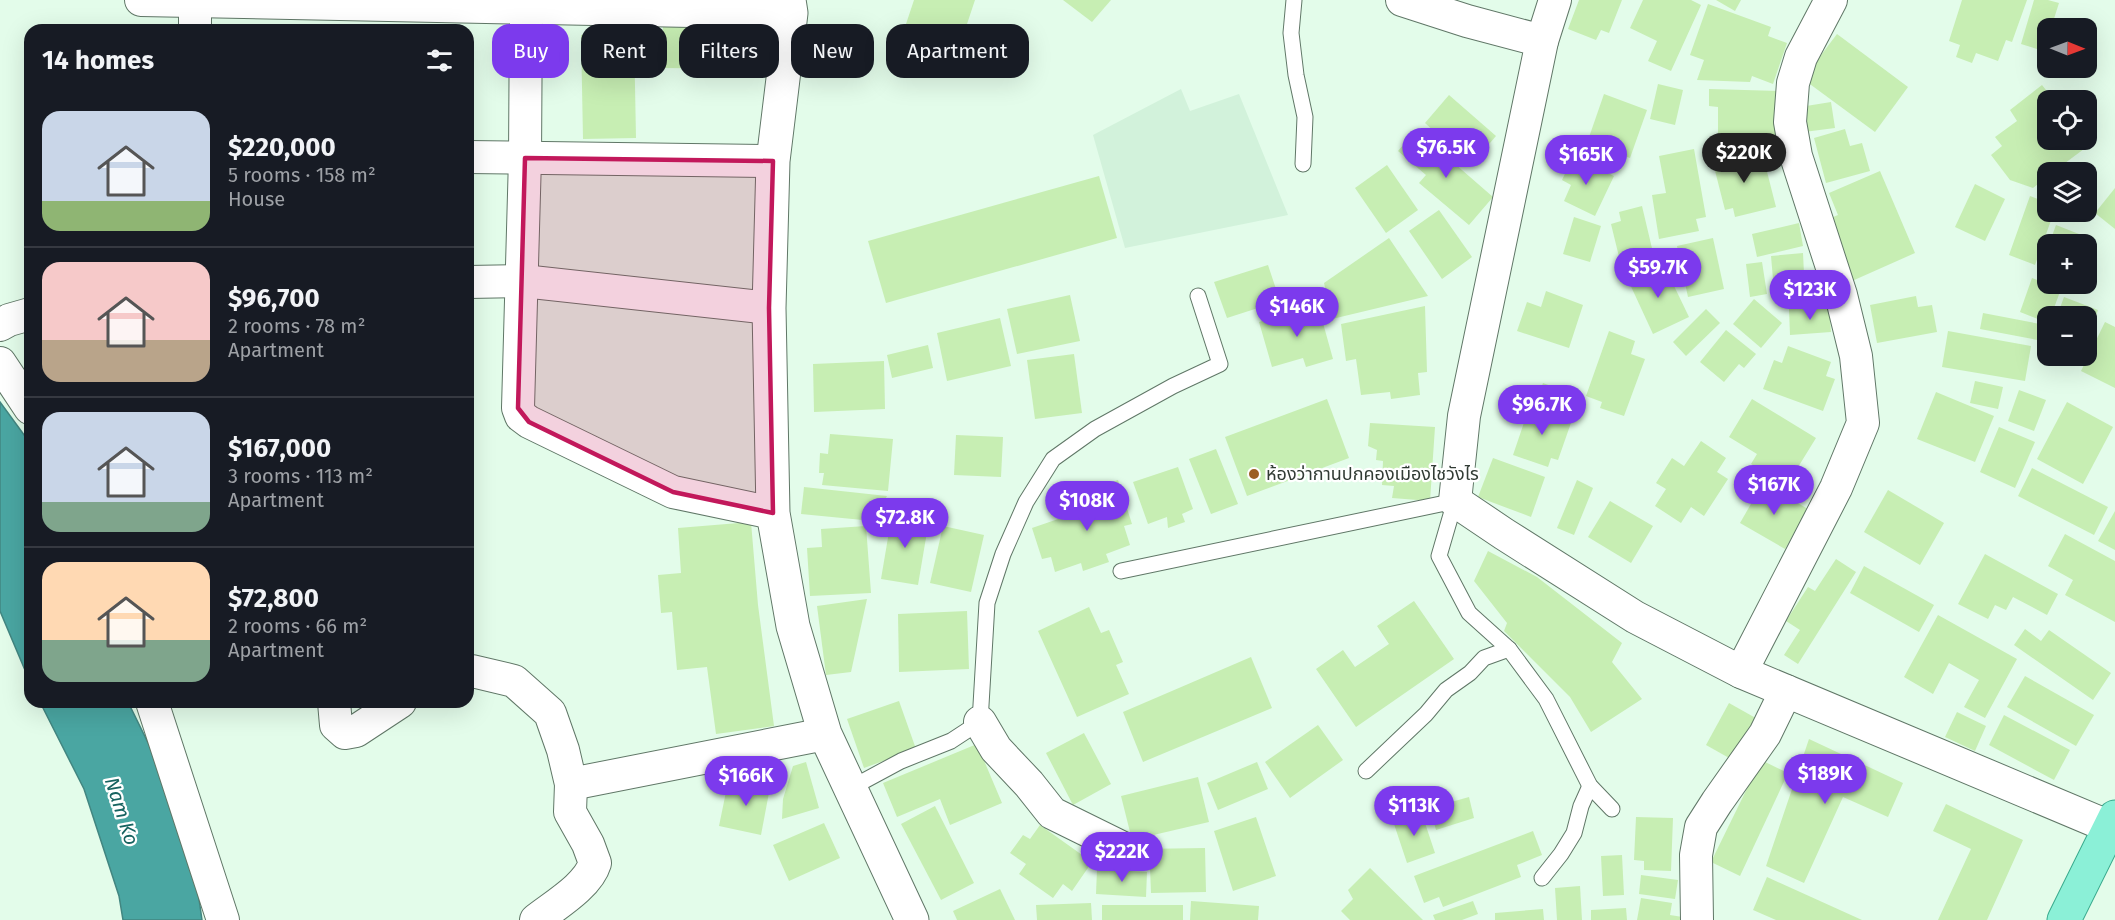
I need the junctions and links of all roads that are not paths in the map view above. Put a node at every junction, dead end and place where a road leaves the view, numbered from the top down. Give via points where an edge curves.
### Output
1 (141, 0) edge
2 (1294, 0) edge
3 (1402, 0) edge
4 (1555, 0) edge
5 (1831, 0) edge
6 (526, 4) edge
7 (790, 6) edge
8 (195, 10) edge
9 (1542, 41) junction
10 (474, 157) edge
11 (525, 158) junction
12 (773, 161) junction
13 (1303, 164) dead end
14 (523, 281) junction
15 (474, 282) edge
16 (1198, 296) dead end
17 (769, 308) junction
18 (24, 316) edge
19 (0, 326) edge
20 (0, 363) edge
21 (24, 399) edge
22 (1455, 501) junction
23 (774, 513) junction
24 (1121, 572) dead end
25 (1509, 649) junction
26 (474, 671) edge
27 (1741, 672) junction
28 (1786, 691) junction
29 (154, 708) edge
30 (335, 708) edge
31 (391, 708) edge
32 (980, 722) junction
33 (825, 734) junction
34 (1366, 771) dead end
35 (571, 784) junction
36 (1590, 786) junction
37 (849, 789) junction
38 (1612, 809) dead end
39 (2113, 822) edge
40 (1123, 848) dead end
41 (1542, 878) dead end
42 (223, 920) edge
43 (536, 920) edge
44 (912, 920) edge
45 (1697, 920) edge
46 (2064, 920) edge

1 - 8 street
2 - 13 lane via 1291,33 1305,117
3 - 9 street
4 - 9 street
5 - 27 street via 1793,83 1790,122 1796,156 1856,356 1863,423 1836,488
6 - 7 street
6 - 8 street
6 - 11 street
7 - 12 street
9 - 22 street via 1464,416
10 - 11 street
11 - 12 street
11 - 14 street
12 - 17 street
14 - 15 street
14 - 17 street
14 - 23 street via 518,408 521,416 673,492
16 - 32 lane via 1220,364 1095,429 1053,459 1026,502 987,603
17 - 23 street
18 - 19 street
20 - 21 street
22 - 24 lane
22 - 25 lane via 1439,556 1469,613
22 - 27 street via 1635,617
23 - 33 street via 793,626
25 - 34 lane via 1485,658 1446,690
25 - 36 lane via 1546,699
26 - 35 street via 514,681 550,712
27 - 28 street
28 - 39 street
28 - 45 street via 1765,734 1701,827 1696,855
29 - 42 street
30 - 31 street via 336,725 345,733 356,731
32 - 37 lane via 951,741 901,761
32 - 40 street via 996,749 1052,813
33 - 35 street
33 - 37 street
35 - 43 street via 570,812 588,844 595,863 593,871
36 - 38 lane
36 - 41 lane via 1574,833
37 - 44 street
39 - 46 main road

